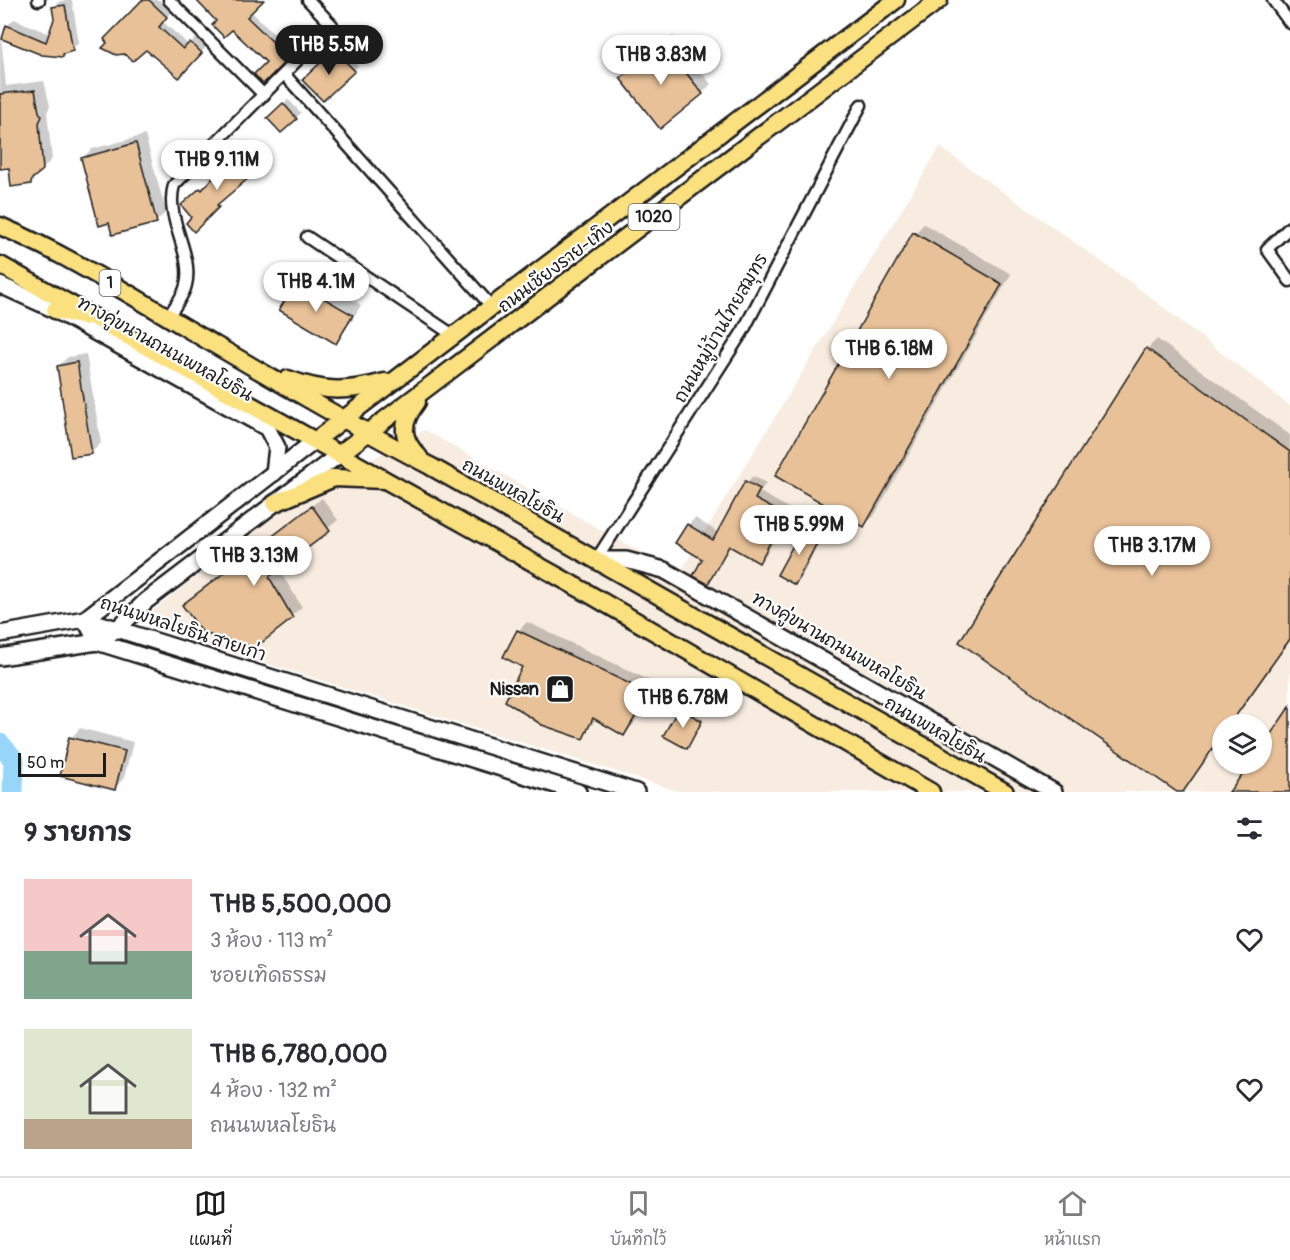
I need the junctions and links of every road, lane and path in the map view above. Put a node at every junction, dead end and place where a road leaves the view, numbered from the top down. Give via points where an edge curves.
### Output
1 (169, 0) edge
2 (308, 0) edge
3 (896, 0) edge
4 (939, 0) edge
5 (1273, 0) edge
6 (1290, 23) edge
7 (285, 75) junction
8 (264, 95) junction
9 (861, 105) dead end
10 (0, 226) edge
11 (1290, 227) edge
12 (307, 237) dead end
13 (0, 265) edge
14 (1290, 281) edge
15 (0, 285) edge
16 (492, 306) junction
17 (55, 310) junction
18 (168, 317) junction
19 (103, 321) junction
20 (453, 335) junction
21 (248, 364) junction
22 (396, 379) junction
23 (426, 389) junction
24 (341, 419) junction
25 (368, 434) junction
26 (316, 440) junction
27 (341, 453) junction
28 (430, 466) junction
29 (273, 472) junction
30 (387, 480) junction
31 (275, 503) junction
32 (596, 560) junction
33 (146, 601) junction
34 (85, 619) junction
35 (117, 629) junction
36 (0, 634) edge
37 (154, 641) junction
38 (97, 642) junction
39 (0, 657) edge
40 (578, 792) edge
41 (636, 792) edge
42 (931, 792) edge
43 (1005, 792) edge
44 (1054, 792) edge

1 - 8 street
2 - 7 street via 332,25
3 - 16 main road, 1020
4 - 23 main road, ถนนเชียงราย-เทิง / 1020
5 - 6 street
7 - 8 street
7 - 16 street
8 - 18 street via 174,184 171,206 187,272 186,286
9 - 32 street, ถนนหมู่บ้านไทยสมุทร via 743,331
10 - 18 main road, ถนนพหลโยธิน / 1
11 - 14 street via 1267,249
12 - 20 street
13 - 19 main road, 1
15 - 17 main road, ทางคู่ขนานถนนพหลโยธิน
16 - 20 main road, 1020
17 - 19 main road
17 - 29 main road, ทางคู่ขนานถนนพหลโยธิน via 267,428 277,447
18 - 21 main road, ถนนพหลโยธิน / 1
19 - 26 main road, 1
20 - 22 main road, 1020
21 - 22 main road via 327,391 355,390
21 - 24 main road, ถนนพหลโยธิน / 1
22 - 24 main road, 1020
23 - 25 main road, ถนนเชียงราย-เทิง / 1020
23 - 28 main road via 408,416 403,433 407,445
24 - 25 main road, ถนนพหลโยธิน / 1
24 - 26 main road, 1020
25 - 27 main road, 1020
25 - 28 main road, ถนนพหลโยธิน / 1
26 - 27 main road, 1
26 - 29 main road
27 - 30 main road, 1
27 - 31 main road
28 - 32 main road, ถนนพหลโยธิน / 1
29 - 34 main road
30 - 31 main road via 334,478
30 - 42 main road, 1
31 - 33 main road
32 - 43 main road, ถนนพหลโยธิน / 1
32 - 44 main road, ทางคู่ขนานถนนพหลโยธิน / 1 via 626,560 664,570
33 - 35 main road
33 - 37 main road via 136,625
34 - 35 main road, ถนนพหลโยธิน สายเก่า
34 - 36 main road
34 - 38 main road, ถนนพหลโยธิน สายเก่า
35 - 37 main road, ถนนพหลโยธิน สายเก่า
35 - 38 main road
37 - 41 main road, ถนนพหลโยธิน สายเก่า
38 - 39 main road
38 - 40 main road, ถนนพหลโยธิน สายเก่า

